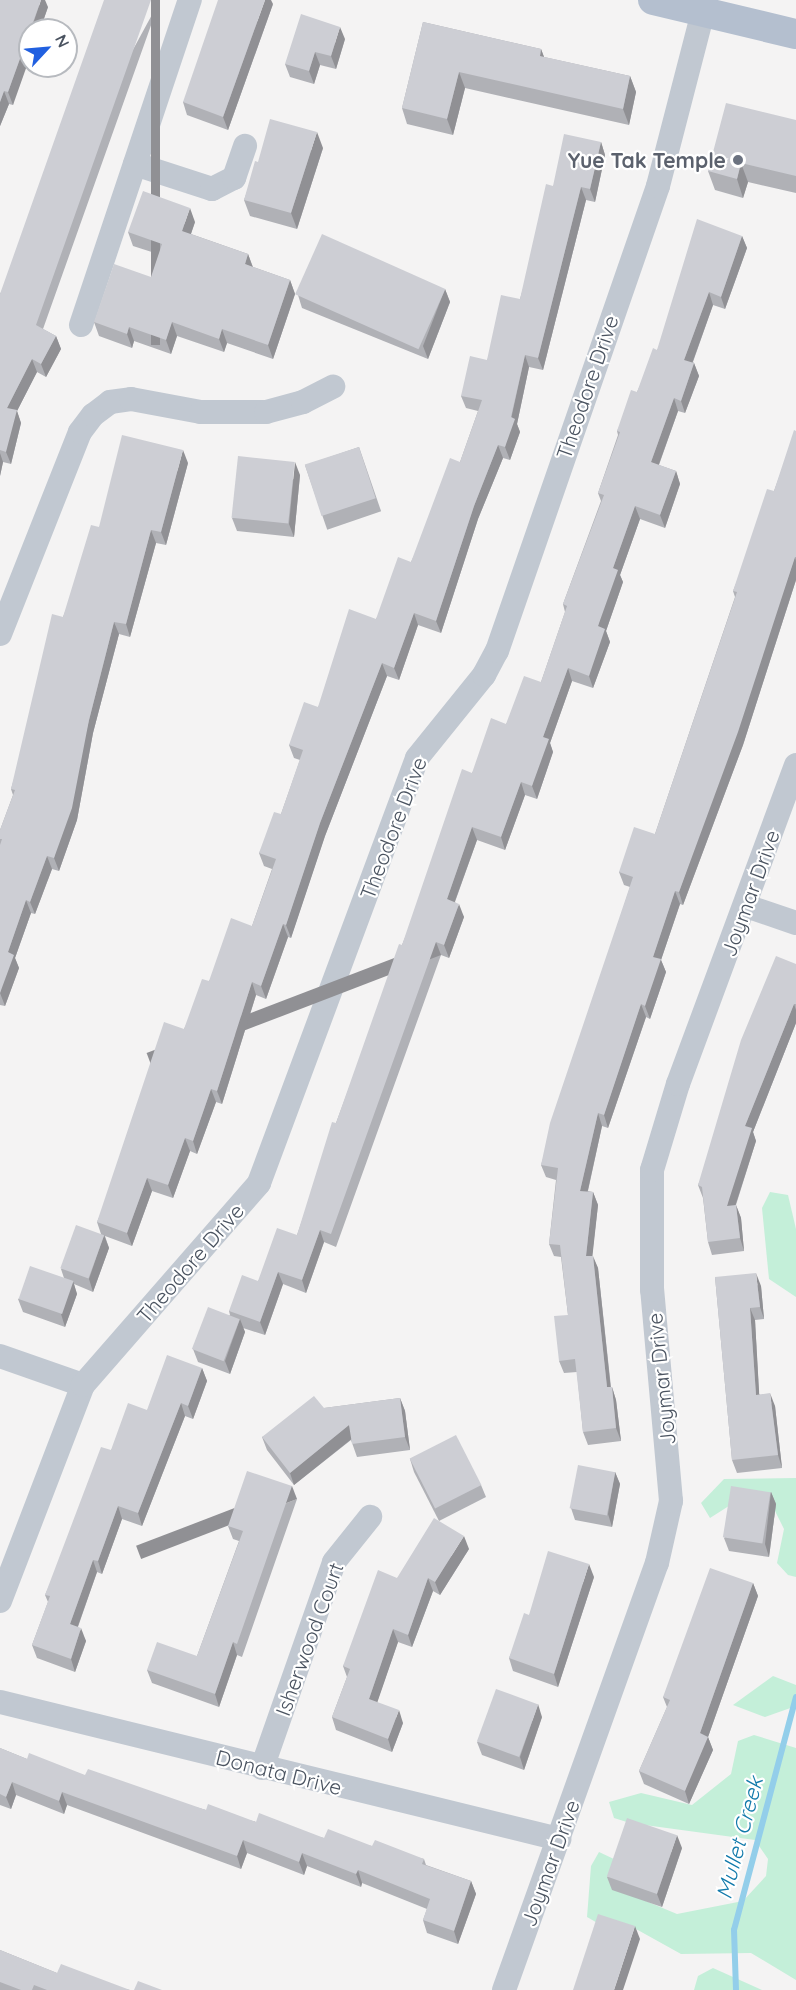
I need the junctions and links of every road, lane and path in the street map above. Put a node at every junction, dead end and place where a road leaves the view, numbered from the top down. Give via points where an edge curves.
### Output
1 (190, 0) edge
2 (653, 0) edge
3 (703, 12) junction
4 (796, 34) edge
5 (245, 146) dead end
6 (135, 164) junction
7 (81, 325) dead end
8 (333, 387) dead end
9 (0, 634) edge
10 (796, 765) edge
11 (746, 906) junction
12 (796, 923) edge
13 (0, 1356) edge
14 (83, 1385) junction
15 (370, 1517) dead end
16 (0, 1601) edge
17 (0, 1702) edge
18 (262, 1768) junction
19 (559, 1839) junction
20 (504, 1990) edge

1 - 6 street
2 - 3 main road
3 - 4 main road
3 - 14 street, Theodore Drive via 658,186 497,651 484,675 417,758 268,1165 259,1183
5 - 6 street via 234,178 212,189
6 - 7 street
8 - 9 street via 303,402 266,412 201,412 131,399 110,402 80,432
10 - 11 street, Joymar Drive
11 - 12 street
11 - 19 street, Joymar Drive via 678,1084 652,1170 652,1290 671,1501 657,1563
13 - 14 street
14 - 16 street, Theodore Drive
15 - 18 street, Isherwood Court via 334,1562
17 - 18 street, Donata Drive
18 - 19 street, Donata Drive
19 - 20 street, Joymar Drive

